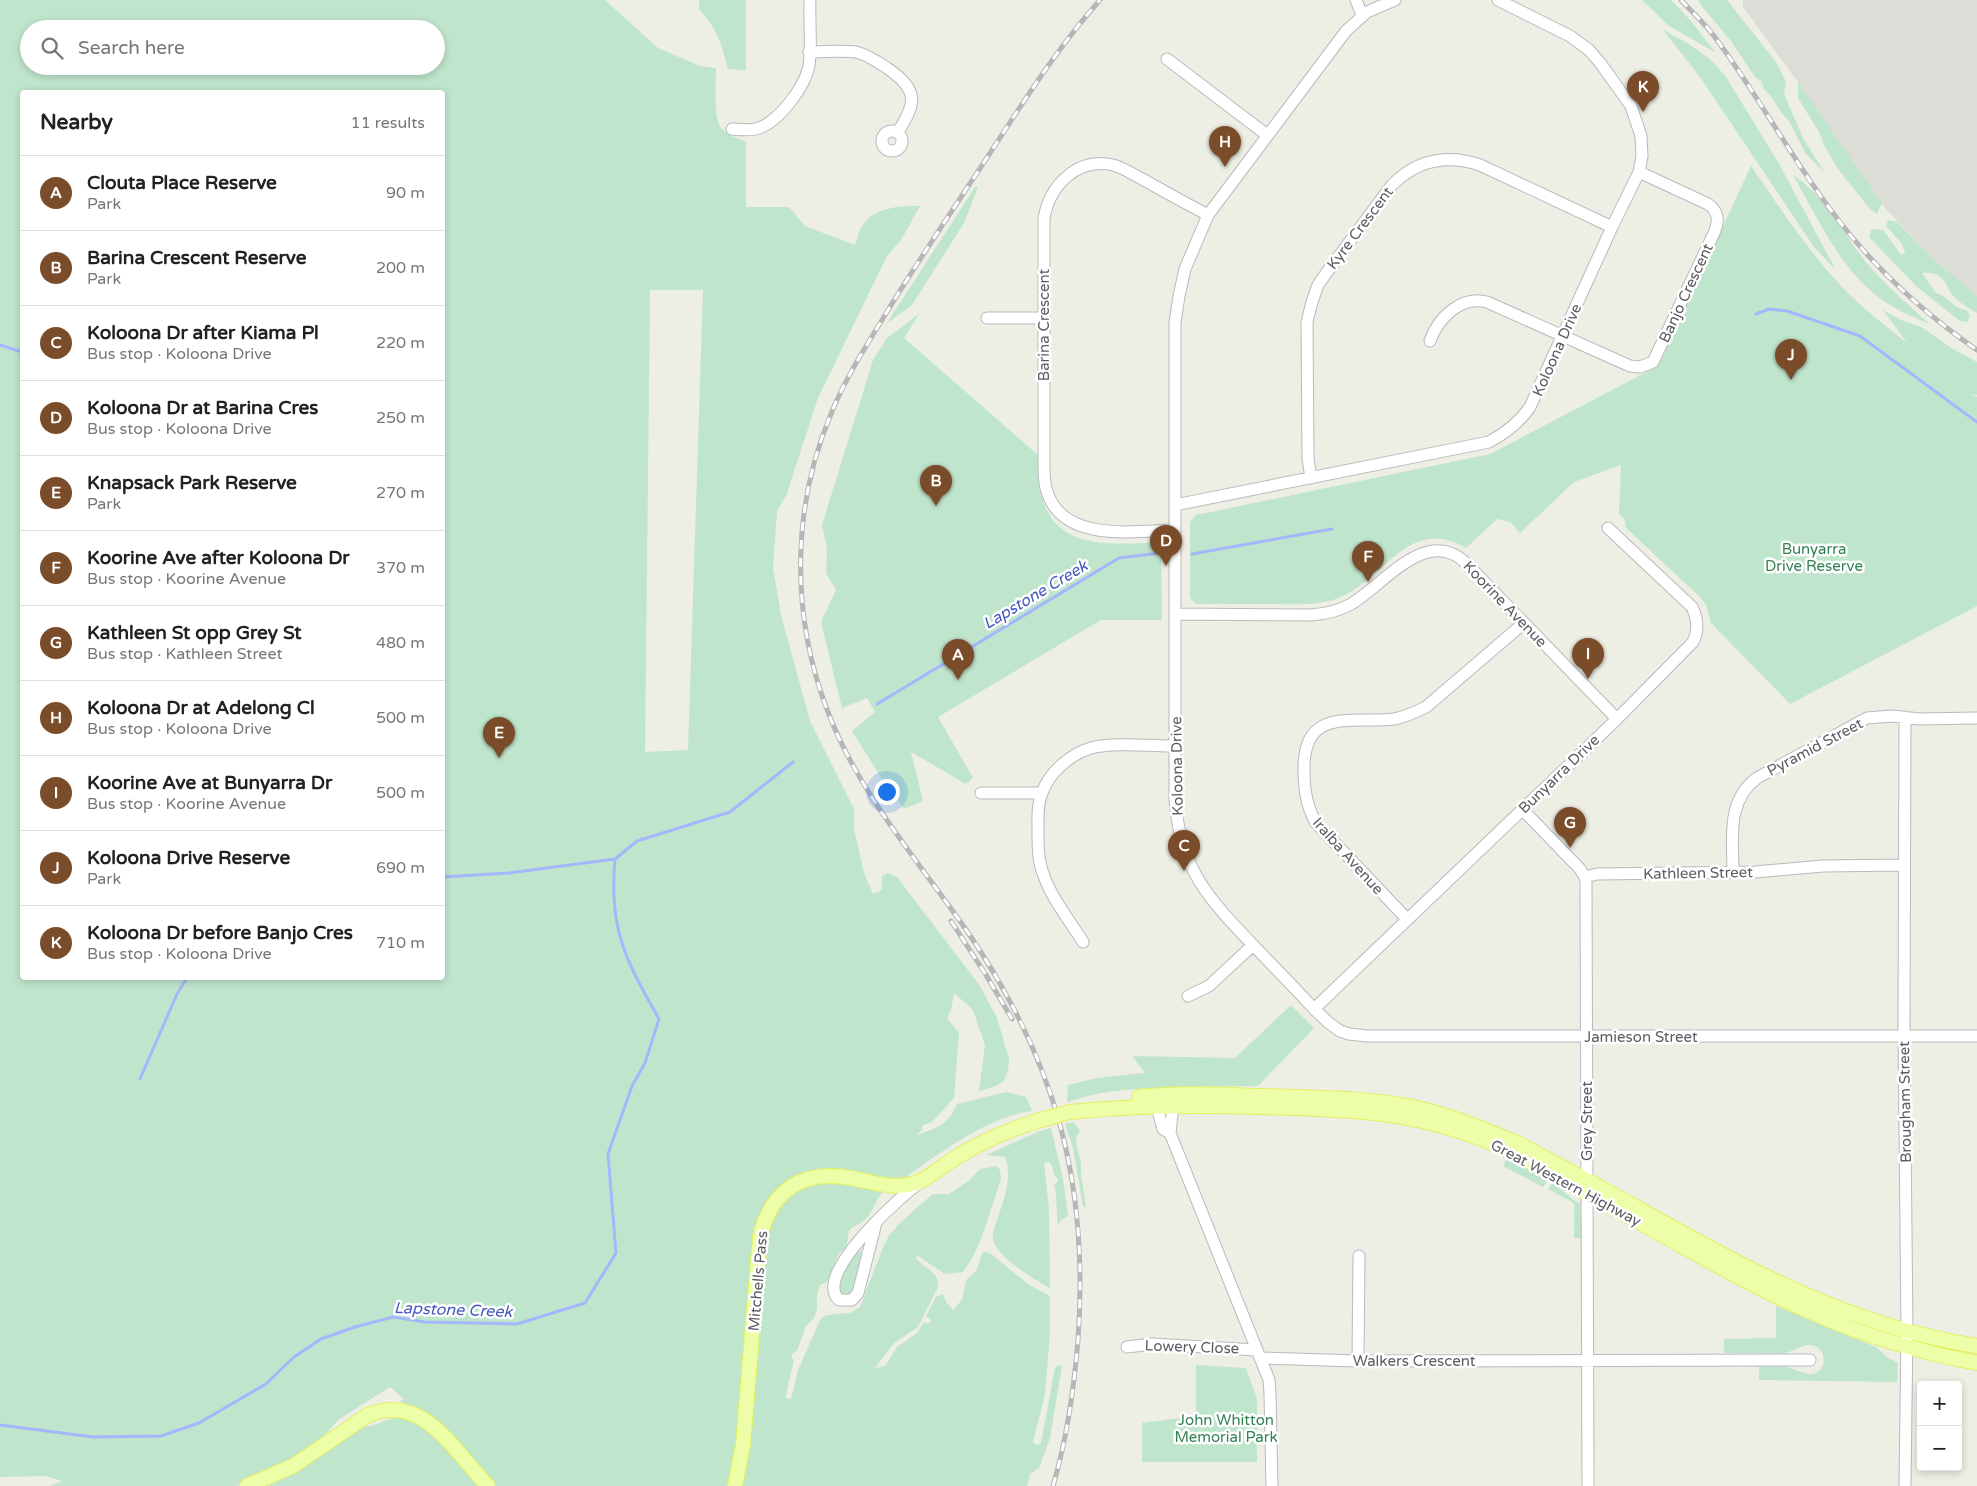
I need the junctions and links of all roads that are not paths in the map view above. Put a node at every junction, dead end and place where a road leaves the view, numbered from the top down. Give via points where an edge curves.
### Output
1 (810, 0) edge
2 (1356, 0) edge
3 (1395, 0) edge
4 (1498, 0) edge
5 (1362, 15) junction
6 (809, 52) junction
7 (1167, 59) dead end
8 (732, 129) dead end
9 (897, 133) dead end
10 (1267, 135) junction
11 (1639, 172) junction
12 (1208, 215) junction
13 (1612, 228) junction
14 (987, 318) dead end
15 (1044, 318) junction
16 (1562, 336) junction
17 (1430, 341) dead end
18 (1311, 478) junction
19 (1175, 505) junction
20 (1608, 528) dead end
21 (1175, 530) junction
22 (1175, 614) junction
23 (1524, 624) junction
24 (1905, 717) junction
25 (1977, 718) edge
26 (1616, 719) junction
27 (1175, 746) junction
28 (981, 792) dead end
29 (1042, 793) junction
30 (1522, 810) junction
31 (1904, 865) junction
32 (1733, 873) junction
33 (1585, 877) junction
34 (1407, 919) junction
35 (1083, 942) dead end
36 (1253, 944) junction
37 (1188, 996) dead end
38 (1314, 1009) junction
39 (1587, 1036) junction
40 (1904, 1036) junction
41 (1977, 1036) edge
42 (1155, 1101) junction
43 (1173, 1106) junction
44 (1170, 1133) junction
45 (920, 1182) junction
46 (1588, 1187) junction
47 (876, 1223) junction
48 (1359, 1256) dead end
49 (1907, 1331) junction
50 (1977, 1346) edge
51 (1127, 1347) dead end
52 (1906, 1347) junction
53 (1258, 1354) junction
54 (1589, 1360) junction
55 (1810, 1360) dead end
56 (1358, 1361) junction
57 (1977, 1363) edge
58 (248, 1486) edge
59 (488, 1486) edge
60 (735, 1486) edge
61 (1272, 1486) edge
62 (1588, 1486) edge
63 (1905, 1486) edge

1 - 6 street
2 - 5 street
3 - 5 street, Koloona Drive
4 - 11 street, Koloona Drive via 1576,40 1601,64 1636,116 1641,136
5 - 10 street, Koloona Drive via 1346,31
6 - 8 street via 809,67 802,85 775,118 756,130
6 - 9 street via 856,52 875,60 902,80 910,93 912,106
7 - 10 street
10 - 12 street, Koloona Drive
11 - 13 street, Koloona Drive
11 - 16 street, Banjo Crescent via 1708,204 1718,216 1714,232 1656,360 1634,367
12 - 15 street, Barina Crescent via 1113,165 1096,164 1073,172 1054,189 1046,207
12 - 19 street, Koloona Drive via 1185,269 1176,316
13 - 16 street, Koloona Drive
13 - 18 street, Kyre Crescent via 1466,160 1435,160 1401,176 1327,272 1312,302 1307,330
14 - 15 street
15 - 21 street, Barina Crescent via 1044,463 1050,499 1064,516 1084,528 1105,531
16 - 17 street via 1476,300 1457,306 1436,327
16 - 18 street, Koloona Drive via 1530,407 1517,424 1499,437
18 - 19 street, Koloona Drive
19 - 21 street, Koloona Drive
20 - 26 street, Bunyarra Drive via 1689,602 1698,622 1690,646
21 - 22 street, Koloona Drive
22 - 23 street, Koorine Avenue via 1311,615 1329,612 1353,603 1413,557 1434,551 1448,552 1460,558
22 - 27 street, Koloona Drive
23 - 26 street, Koorine Avenue
23 - 34 street, Iralba Avenue via 1426,707 1395,718 1336,721 1316,732 1307,746 1305,796 1316,823
24 - 25 street, Pyramid Street
24 - 31 street, Brougham Street
24 - 32 street, Pyramid Street via 1875,716 1860,721 1750,783 1735,808
26 - 30 street, Bunyarra Drive
27 - 29 street via 1102,746 1084,751 1063,764
27 - 36 street, Koloona Drive via 1176,813 1188,858 1208,896
28 - 29 street
29 - 35 street via 1038,840 1042,869 1050,889
30 - 33 street
30 - 34 street, Bunyarra Drive
31 - 32 street, Kathleen Street via 1829,866
31 - 40 street, Brougham Street
32 - 33 street, Kathleen Street via 1597,874
33 - 39 street, Grey Street
34 - 38 street, Bunyarra Drive
36 - 37 street via 1209,986
36 - 38 street, Koloona Drive
38 - 39 street, Jamieson Street via 1334,1027 1358,1036
39 - 40 street, Jamieson Street
39 - 46 street, Grey Street
40 - 41 street, Jamieson Street
40 - 49 street, Brougham Street
42 - 43 main road, Great Western Highway
42 - 44 street via 1164,1129
42 - 45 main road, Great Western Highway, bridge via 1118,1101 1037,1121 974,1147
42 - 46 main road, Great Western Highway via 1184,1094 1340,1098 1417,1108 1495,1133 1521,1145
43 - 44 street
43 - 46 main road, Great Western Highway via 1339,1109 1384,1113 1458,1131
44 - 53 street
45 - 47 street, Great Western Highway via 899,1198
45 - 60 main road, Mitchells Pass via 884,1186 848,1178 819,1177 788,1188 770,1209 759,1246 744,1446
46 - 49 main road, Great Western Highway via 1788,1288 1833,1307
46 - 52 main road, Great Western Highway via 1740,1278 1860,1332
46 - 54 street, Grey Street
47 - 47 street, Great Western Highway via 858,1293 852,1300 839,1300 833,1288 836,1276 854,1247
48 - 56 street
49 - 50 main road, Great Western Highway
49 - 52 street, Brougham Street
51 - 53 street, Lowery Close via 1152,1344
52 - 57 main road, Great Western Highway
52 - 63 street, Brougham Street
53 - 56 street, Walkers Crescent
53 - 61 street via 1269,1380
54 - 55 street, Walkers Crescent
54 - 56 street, Walkers Crescent
54 - 62 street, Grey Street
58 - 59 main road via 293,1466 368,1415 398,1409 436,1429

